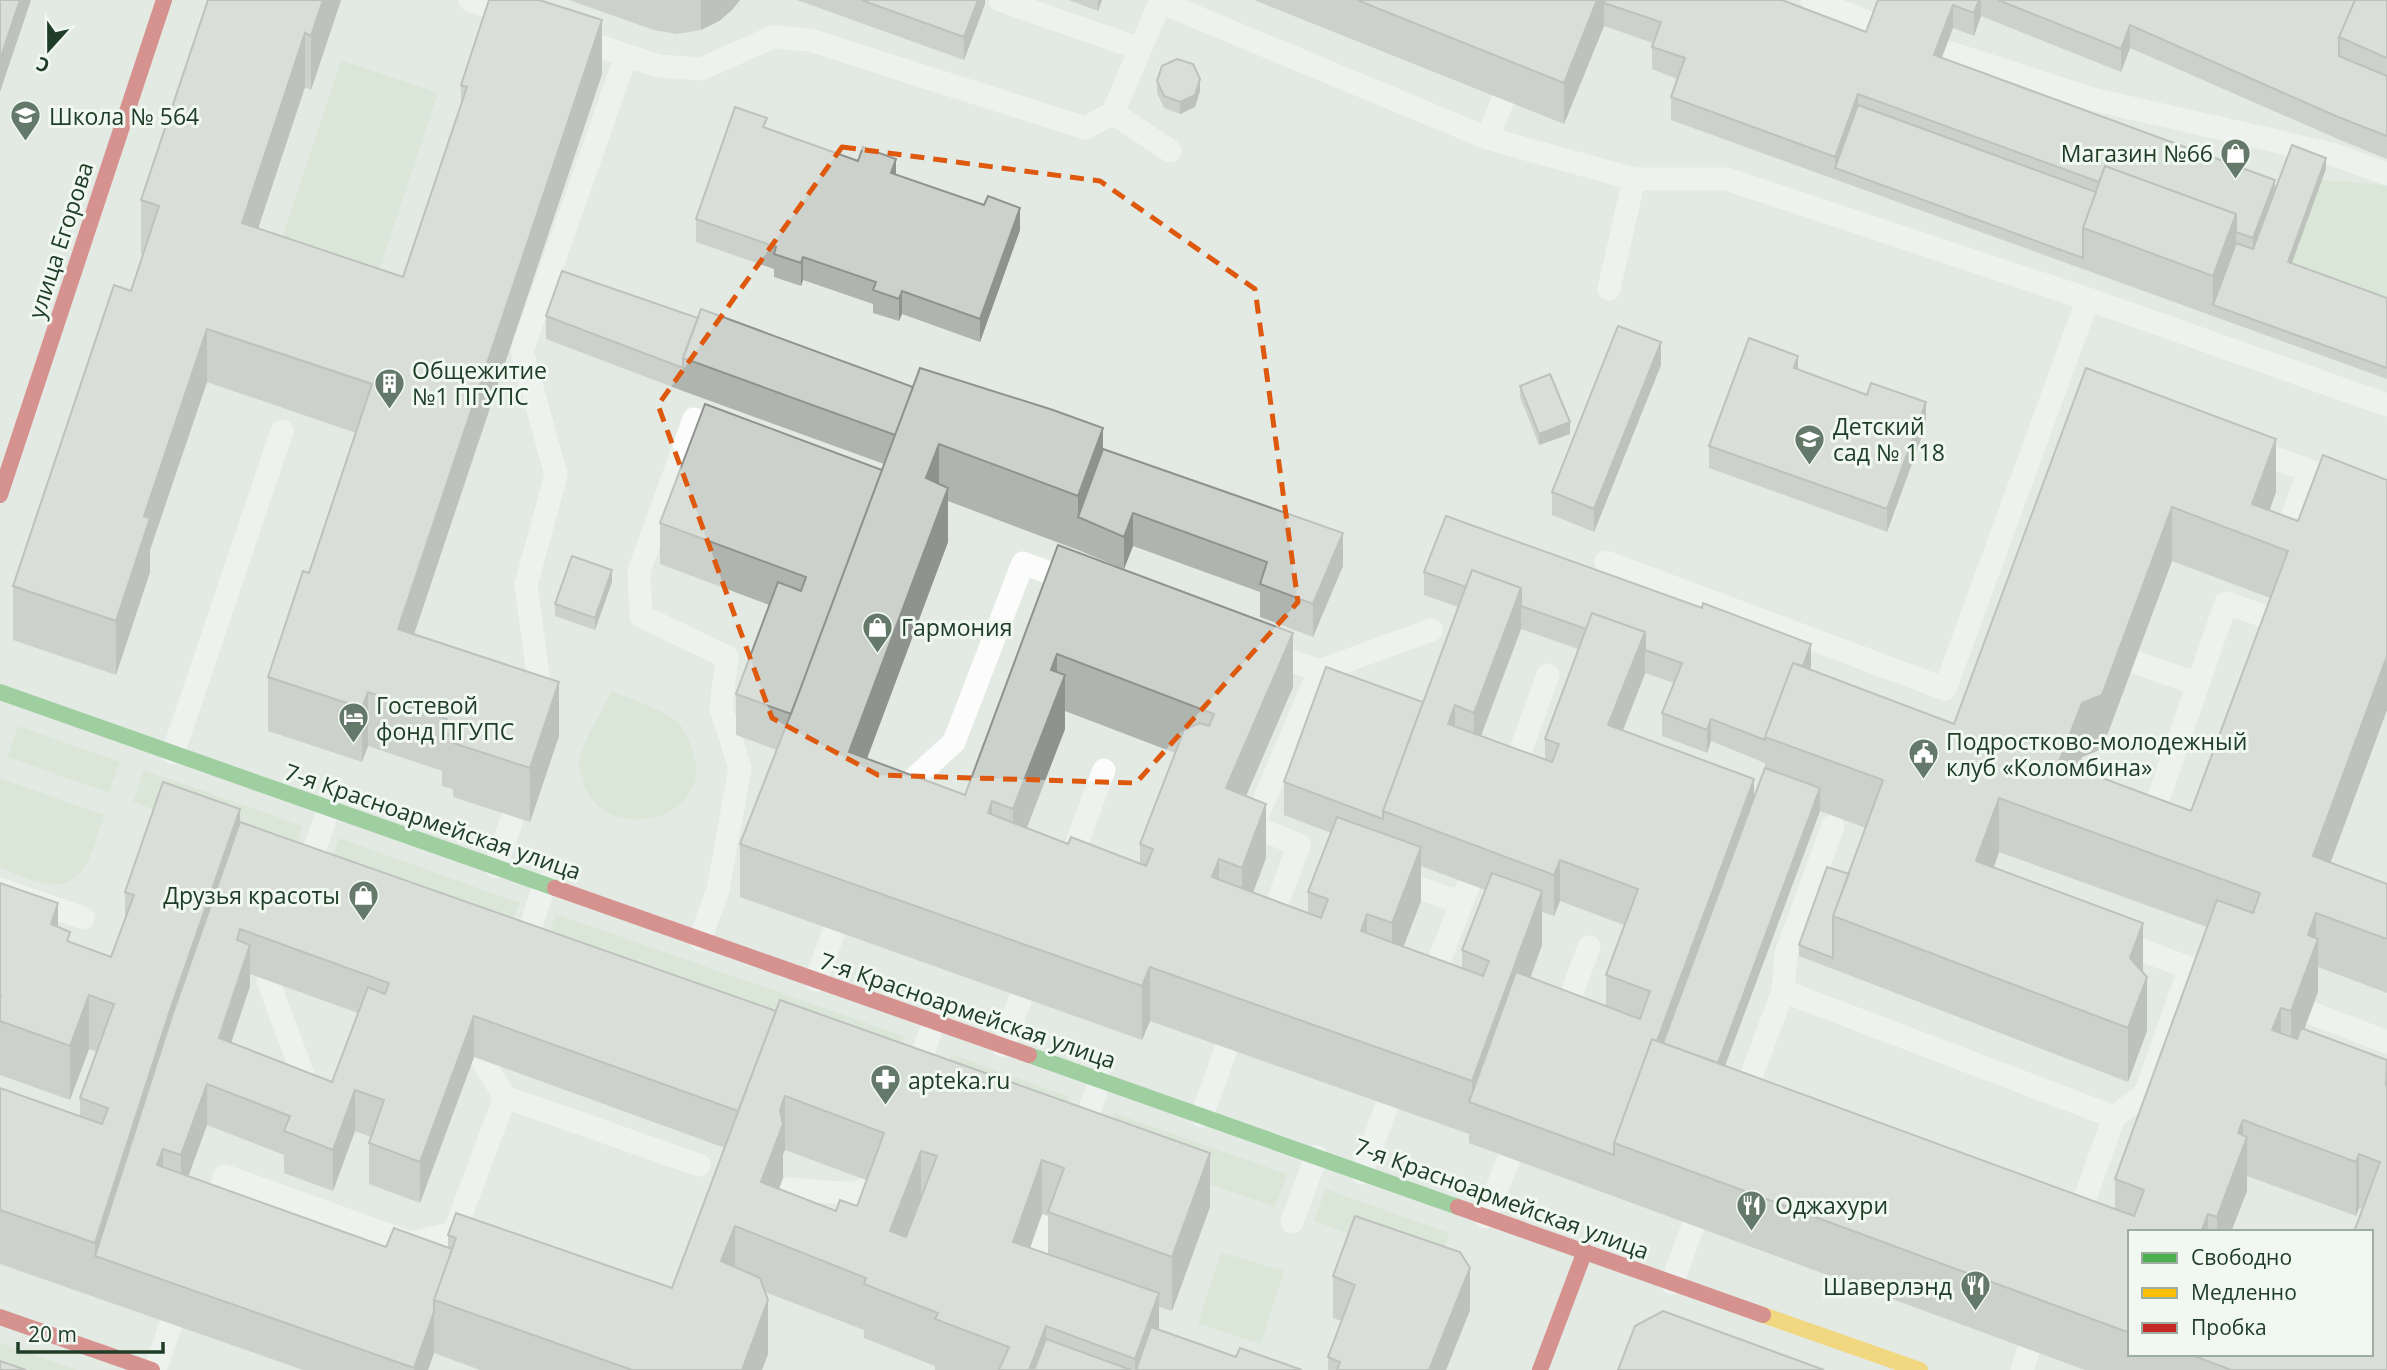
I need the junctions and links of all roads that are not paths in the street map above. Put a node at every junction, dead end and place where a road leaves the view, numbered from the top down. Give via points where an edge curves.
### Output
1 (163, 0) edge
2 (470, 0) edge
3 (1000, 0) edge
4 (1812, 0) edge
5 (1160, 1) edge
6 (535, 23) edge
7 (1878, 26) edge
8 (561, 33) edge
9 (1140, 50) junction
10 (1944, 51) edge
11 (626, 56) junction
12 (1503, 100) edge
13 (1113, 113) junction
14 (1487, 138) junction
15 (1170, 151) dead end
16 (2387, 174) edge
17 (1634, 179) junction
18 (1609, 289) dead end
19 (2088, 299) junction
20 (2387, 405) edge
21 (282, 431) dead end
22 (745, 438) edge
23 (2230, 441) edge
24 (2309, 471) junction
25 (0, 495) edge
26 (2387, 499) edge
27 (1606, 562) dead end
28 (2274, 565) edge
29 (1093, 589) edge
30 (1976, 604) junction
31 (2001, 613) edge
32 (2281, 622) edge
33 (1431, 630) dead end
34 (1237, 641) edge
35 (2134, 662) edge
36 (1319, 671) junction
37 (1548, 675) dead end
38 (2198, 684) junction
39 (0, 692) edge
40 (541, 730) edge
41 (173, 753) junction
42 (1104, 770) dead end
43 (1507, 787) edge
44 (329, 808) junction
45 (513, 816) edge
46 (874, 816) edge
47 (2150, 823) edge
48 (1833, 826) dead end
49 (1299, 845) junction
50 (1324, 854) edge
51 (496, 867) junction
52 (1374, 872) edge
53 (545, 884) junction
54 (302, 885) edge
55 (0, 889) edge
56 (1058, 894) edge
57 (83, 918) dead end
58 (834, 931) edge
59 (2092, 932) edge
60 (700, 939) junction
61 (1589, 947) dead end
62 (1260, 949) edge
63 (518, 962) edge
64 (816, 980) junction
65 (268, 981) edge
66 (1783, 991) junction
67 (1021, 997) edge
68 (1421, 1008) edge
69 (2311, 1013) edge
70 (934, 1022) junction
71 (1558, 1029) edge
72 (2387, 1042) edge
73 (1003, 1046) junction
74 (1226, 1049) edge
75 (482, 1060) edge
76 (1100, 1080) junction
77 (307, 1088) edge
78 (505, 1097) junction
79 (907, 1099) edge
80 (1387, 1105) edge
81 (1766, 1114) edge
82 (1202, 1116) junction
83 (2114, 1117) junction
84 (1316, 1157) junction
85 (1072, 1158) edge
86 (1508, 1158) edge
87 (699, 1165) dead end
88 (1362, 1172) junction
89 (876, 1185) edge
90 (788, 1189) edge
91 (1051, 1216) edge
92 (1486, 1217) junction
93 (2049, 1219) edge
94 (1292, 1222) dead end
95 (208, 1224) edge
96 (1693, 1226) edge
97 (454, 1233) junction
98 (2071, 1237) junction
99 (2096, 1237) edge
100 (480, 1242) edge
101 (1586, 1251) junction
102 (1672, 1283) junction
103 (1054, 1295) edge
104 (0, 1317) edge
105 (171, 1324) edge
106 (148, 1369) edge
107 (1540, 1370) edge
108 (1920, 1370) edge

1 - 25 street, улица Егорова
2 - 6 lane
3 - 9 lane
4 - 7 lane
5 - 9 lane
5 - 14 lane
8 - 11 lane
9 - 13 lane
10 - 16 lane via 2092,99 2332,154
11 - 13 lane via 658,66 701,69 773,37 810,40 1086,128
11 - 40 lane via 522,351 556,475 526,585 543,709
12 - 14 lane
13 - 15 lane
14 - 17 lane
17 - 18 lane
17 - 19 lane via 1727,179
19 - 20 lane
19 - 30 lane via 2068,379
21 - 41 lane
22 - 60 lane via 694,419 639,571 641,616 727,657 721,708 740,768 718,890
23 - 24 lane
24 - 26 lane
24 - 28 lane
27 - 30 lane via 1944,689
29 - 46 lane via 1023,563 954,742
30 - 31 lane
32 - 38 lane via 2260,604 2226,603
33 - 36 lane
34 - 36 lane
35 - 38 lane
36 - 49 lane via 1253,826
37 - 43 lane
38 - 47 lane
39 - 41 street, 7-я Красноармейская улица
41 - 44 street, 7-я Красноармейская улица
42 - 56 lane
44 - 51 street, 7-я Красноармейская улица
44 - 54 lane
45 - 51 lane
48 - 66 lane via 1786,954
49 - 50 lane
49 - 62 lane
51 - 53 street, 7-я Красноармейская улица
52 - 68 lane via 1465,894
53 - 60 street, 7-я Красноармейская улица
53 - 63 lane
55 - 57 lane
58 - 64 lane
59 - 83 lane via 2199,972 2145,1094
60 - 64 street, 7-я Красноармейская улица
61 - 71 lane
64 - 70 street, 7-я Красноармейская улица
65 - 77 lane
66 - 81 lane via 1737,1113
66 - 83 lane
67 - 73 lane
69 - 72 lane
70 - 73 street, 7-я Красноармейская улица
70 - 79 lane
73 - 76 street, 7-я Красноармейская улица
74 - 82 lane
75 - 78 lane
76 - 82 street, 7-я Красноармейская улица
76 - 85 lane
78 - 87 lane
78 - 97 lane
80 - 88 lane
82 - 84 street, 7-я Красноармейская улица
83 - 98 lane
84 - 88 street, 7-я Красноармейская улица
84 - 94 lane
86 - 92 lane
88 - 92 street, 7-я Красноармейская улица
89 - 90 lane via 854,1194
91 - 103 lane via 1028,1285
92 - 101 street, 7-я Красноармейская улица
93 - 98 lane
95 - 97 lane via 225,1176 411,1243
96 - 102 lane
97 - 100 lane
98 - 99 lane
101 - 102 street, 7-я Красноармейская улица
101 - 107 street
102 - 108 street, 7-я Красноармейская улица
104 - 106 street
105 - 106 lane

